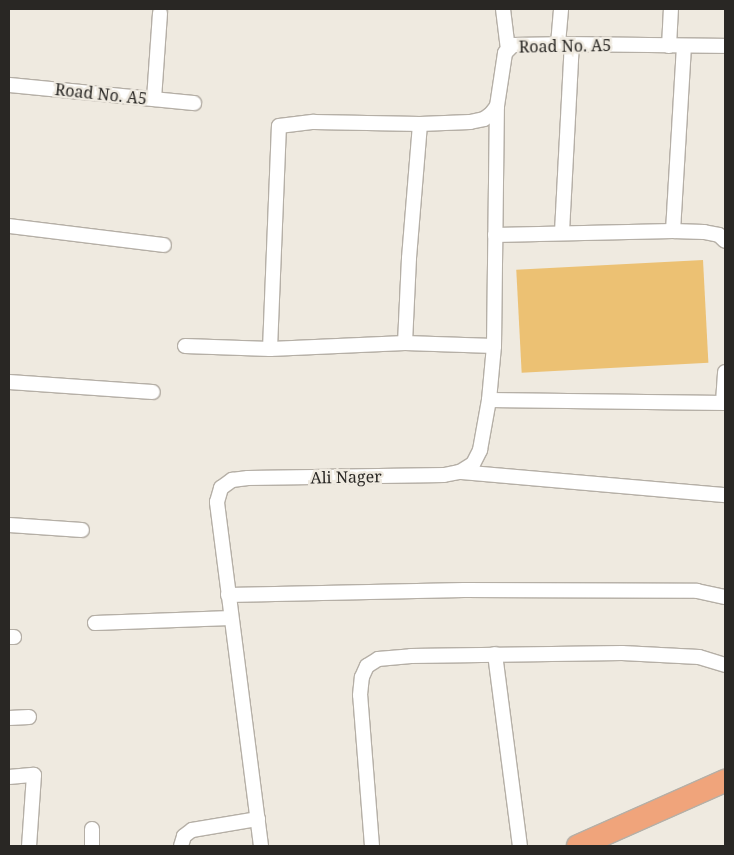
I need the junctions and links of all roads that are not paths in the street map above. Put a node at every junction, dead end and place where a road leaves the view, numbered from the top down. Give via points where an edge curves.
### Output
1 (503, 9) edge
2 (561, 9) edge
3 (671, 9) edge
4 (160, 13) dead end
5 (565, 44) junction
6 (669, 46) junction
7 (684, 46) junction
8 (725, 46) edge
9 (508, 48) junction
10 (9, 84) edge
11 (154, 99) junction
12 (194, 103) dead end
13 (496, 106) junction
14 (420, 124) junction
15 (9, 226) edge
16 (673, 230) junction
17 (562, 232) junction
18 (495, 235) junction
19 (725, 241) edge
20 (164, 244) dead end
21 (405, 343) junction
22 (185, 346) dead end
23 (494, 346) junction
24 (270, 349) junction
25 (725, 372) edge
26 (9, 382) edge
27 (153, 392) dead end
28 (489, 400) junction
29 (724, 403) edge
30 (460, 472) junction
31 (725, 495) edge
32 (9, 525) edge
33 (82, 530) dead end
34 (228, 595) junction
35 (725, 597) edge
36 (231, 618) junction
37 (95, 623) dead end
38 (495, 654) junction
39 (725, 665) edge
40 (29, 717) dead end
41 (9, 718) edge
42 (9, 777) edge
43 (725, 781) edge
44 (725, 797) edge
45 (258, 820) junction
46 (92, 829) dead end
47 (29, 846) edge
48 (92, 846) edge
49 (181, 846) edge
50 (260, 846) edge
51 (372, 846) edge
52 (520, 846) edge
53 (578, 846) edge
54 (610, 846) edge

1 - 9 street
2 - 5 street
3 - 6 street
4 - 11 street
5 - 6 street, Road No. A5
5 - 9 street, Road No. A5 via 521,44
5 - 17 street
6 - 7 street, Road No. A5
7 - 8 street, Road No. A5
7 - 16 street
9 - 13 street, Road No. A5
10 - 11 street, Road No. A5
11 - 12 street, Road No. A5
13 - 14 street via 484,119
13 - 18 street
14 - 21 street
14 - 24 street via 314,122 279,126
15 - 20 street
16 - 17 street
16 - 19 street via 719,235
17 - 18 street
18 - 23 street
21 - 23 street
21 - 24 street
22 - 24 street
23 - 28 street
25 - 29 street
26 - 27 street
28 - 29 street
28 - 30 street via 480,450 473,464
30 - 31 street, Ali Nager
30 - 34 street, Ali Nager via 444,476 232,480 222,488 217,502
32 - 33 street
34 - 35 street via 454,590 697,591
34 - 36 street, Ali Nager
36 - 37 street
36 - 45 street, Ali Nager
38 - 39 street via 622,653 699,657
38 - 51 street via 378,659 367,666 360,695
38 - 52 street
40 - 41 street
42 - 47 street via 34,775
43 - 53 highway
44 - 54 highway
45 - 49 street via 192,830 184,836
45 - 50 street, Ali Nager
46 - 48 street

